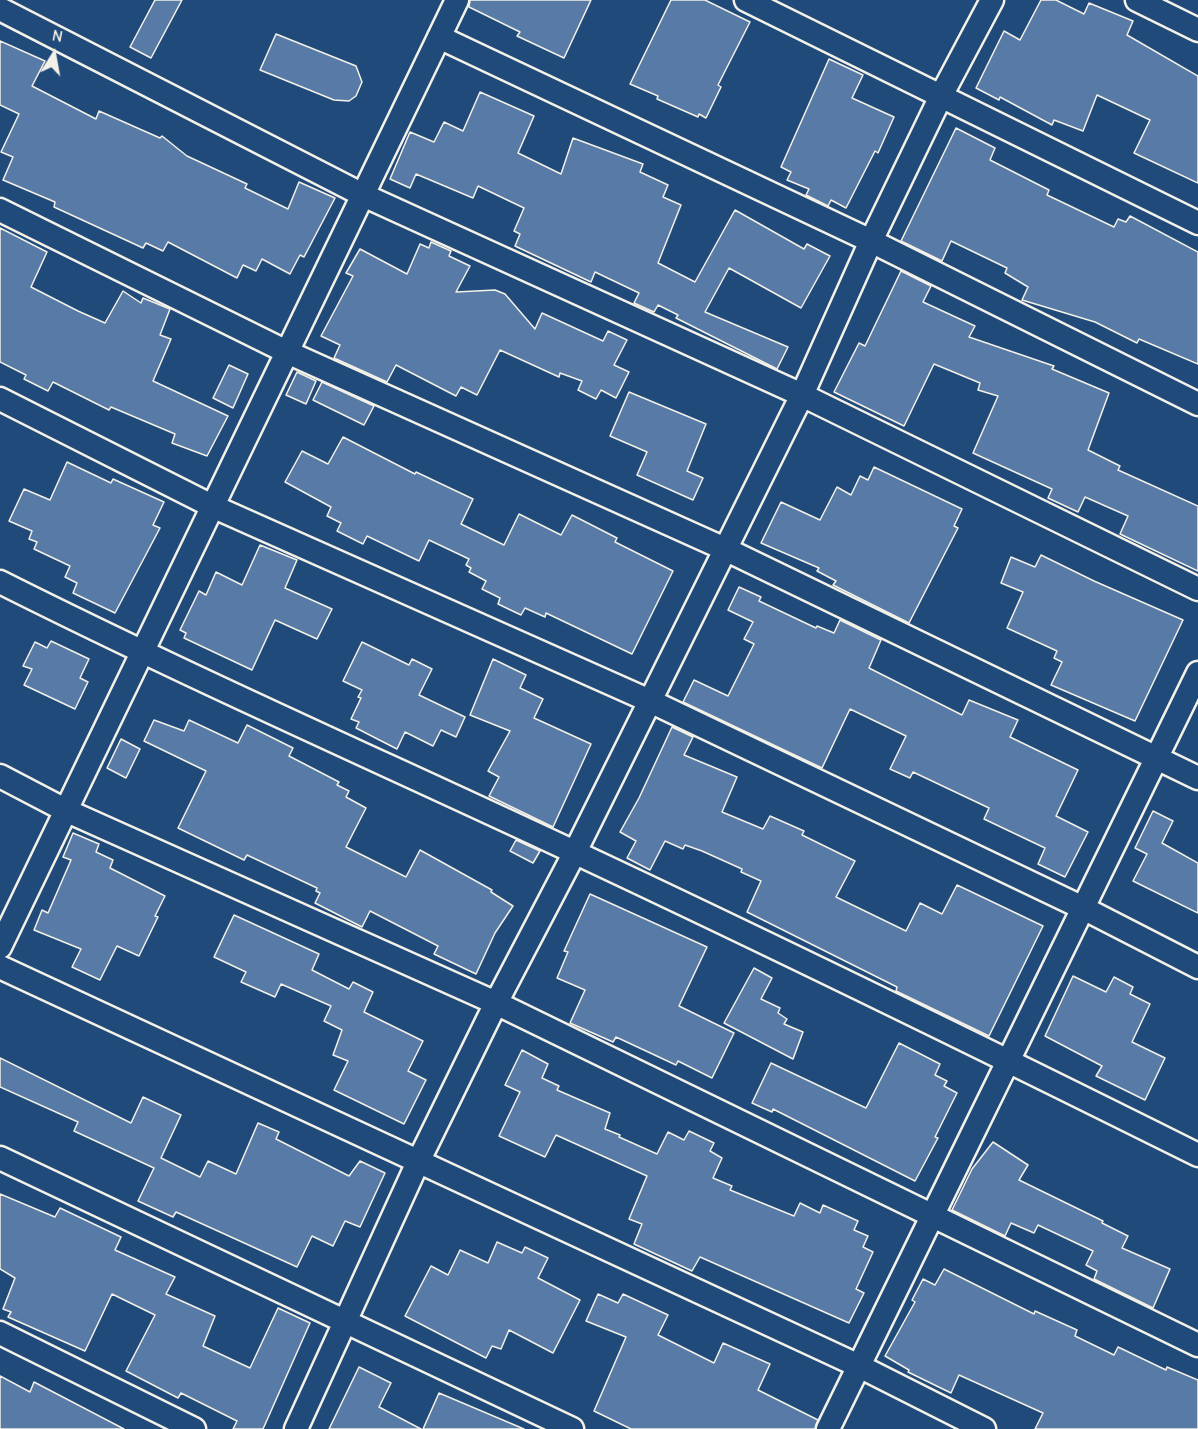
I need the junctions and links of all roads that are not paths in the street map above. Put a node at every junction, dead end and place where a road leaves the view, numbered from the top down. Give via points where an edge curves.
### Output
1 (457, 0) edge
2 (746, 0) edge
3 (992, 0) edge
4 (1137, 0) edge
5 (0, 9) edge
6 (1198, 30) edge
7 (439, 38) junction
8 (942, 94) junction
9 (363, 195) junction
10 (0, 210) edge
11 (1198, 222) edge
12 (871, 241) junction
13 (287, 352) junction
14 (802, 395) junction
15 (0, 399) edge
16 (1198, 404) edge
17 (213, 506) junction
18 (725, 549) junction
19 (0, 582) edge
20 (1198, 589) edge
21 (141, 653) junction
22 (1198, 674) edge
23 (650, 701) junction
24 (1156, 758) junction
25 (0, 776) edge
26 (1198, 778) edge
27 (65, 810) junction
28 (575, 852) junction
29 (1083, 908) junction
30 (0, 947) edge
31 (0, 967) edge
32 (1198, 967) edge
33 (496, 1002) junction
34 (1008, 1060) junction
35 (1198, 1155) edge
36 (0, 1158) edge
37 (418, 1162) junction
38 (933, 1214) junction
39 (345, 1322) junction
40 (0, 1333) edge
41 (1198, 1345) edge
42 (859, 1366) junction
43 (194, 1429) edge
44 (296, 1429) edge
45 (572, 1429) edge
46 (828, 1429) edge
47 (984, 1429) edge

1 - 7 street
2 - 8 street
3 - 8 street
4 - 6 street
5 - 9 street
7 - 9 street
7 - 12 street
8 - 11 street
8 - 12 street
9 - 13 street
9 - 14 street
10 - 13 street
12 - 14 street
12 - 16 street
13 - 17 street
13 - 18 street
14 - 18 street
14 - 20 street
15 - 17 street
17 - 21 street
17 - 23 street
18 - 23 street
18 - 24 street
19 - 21 street
21 - 27 street
21 - 28 street
22 - 24 street
23 - 28 street
23 - 29 street
24 - 26 street
24 - 29 street
25 - 27 street
27 - 30 street
27 - 33 street
28 - 33 street
28 - 34 street
29 - 32 street
29 - 34 street
31 - 37 street
33 - 37 street
33 - 38 street
34 - 35 street
34 - 38 street
36 - 39 street
37 - 39 street
37 - 42 street
38 - 41 street
38 - 42 street
39 - 44 street
39 - 45 street
40 - 43 street
42 - 46 street
42 - 47 street

